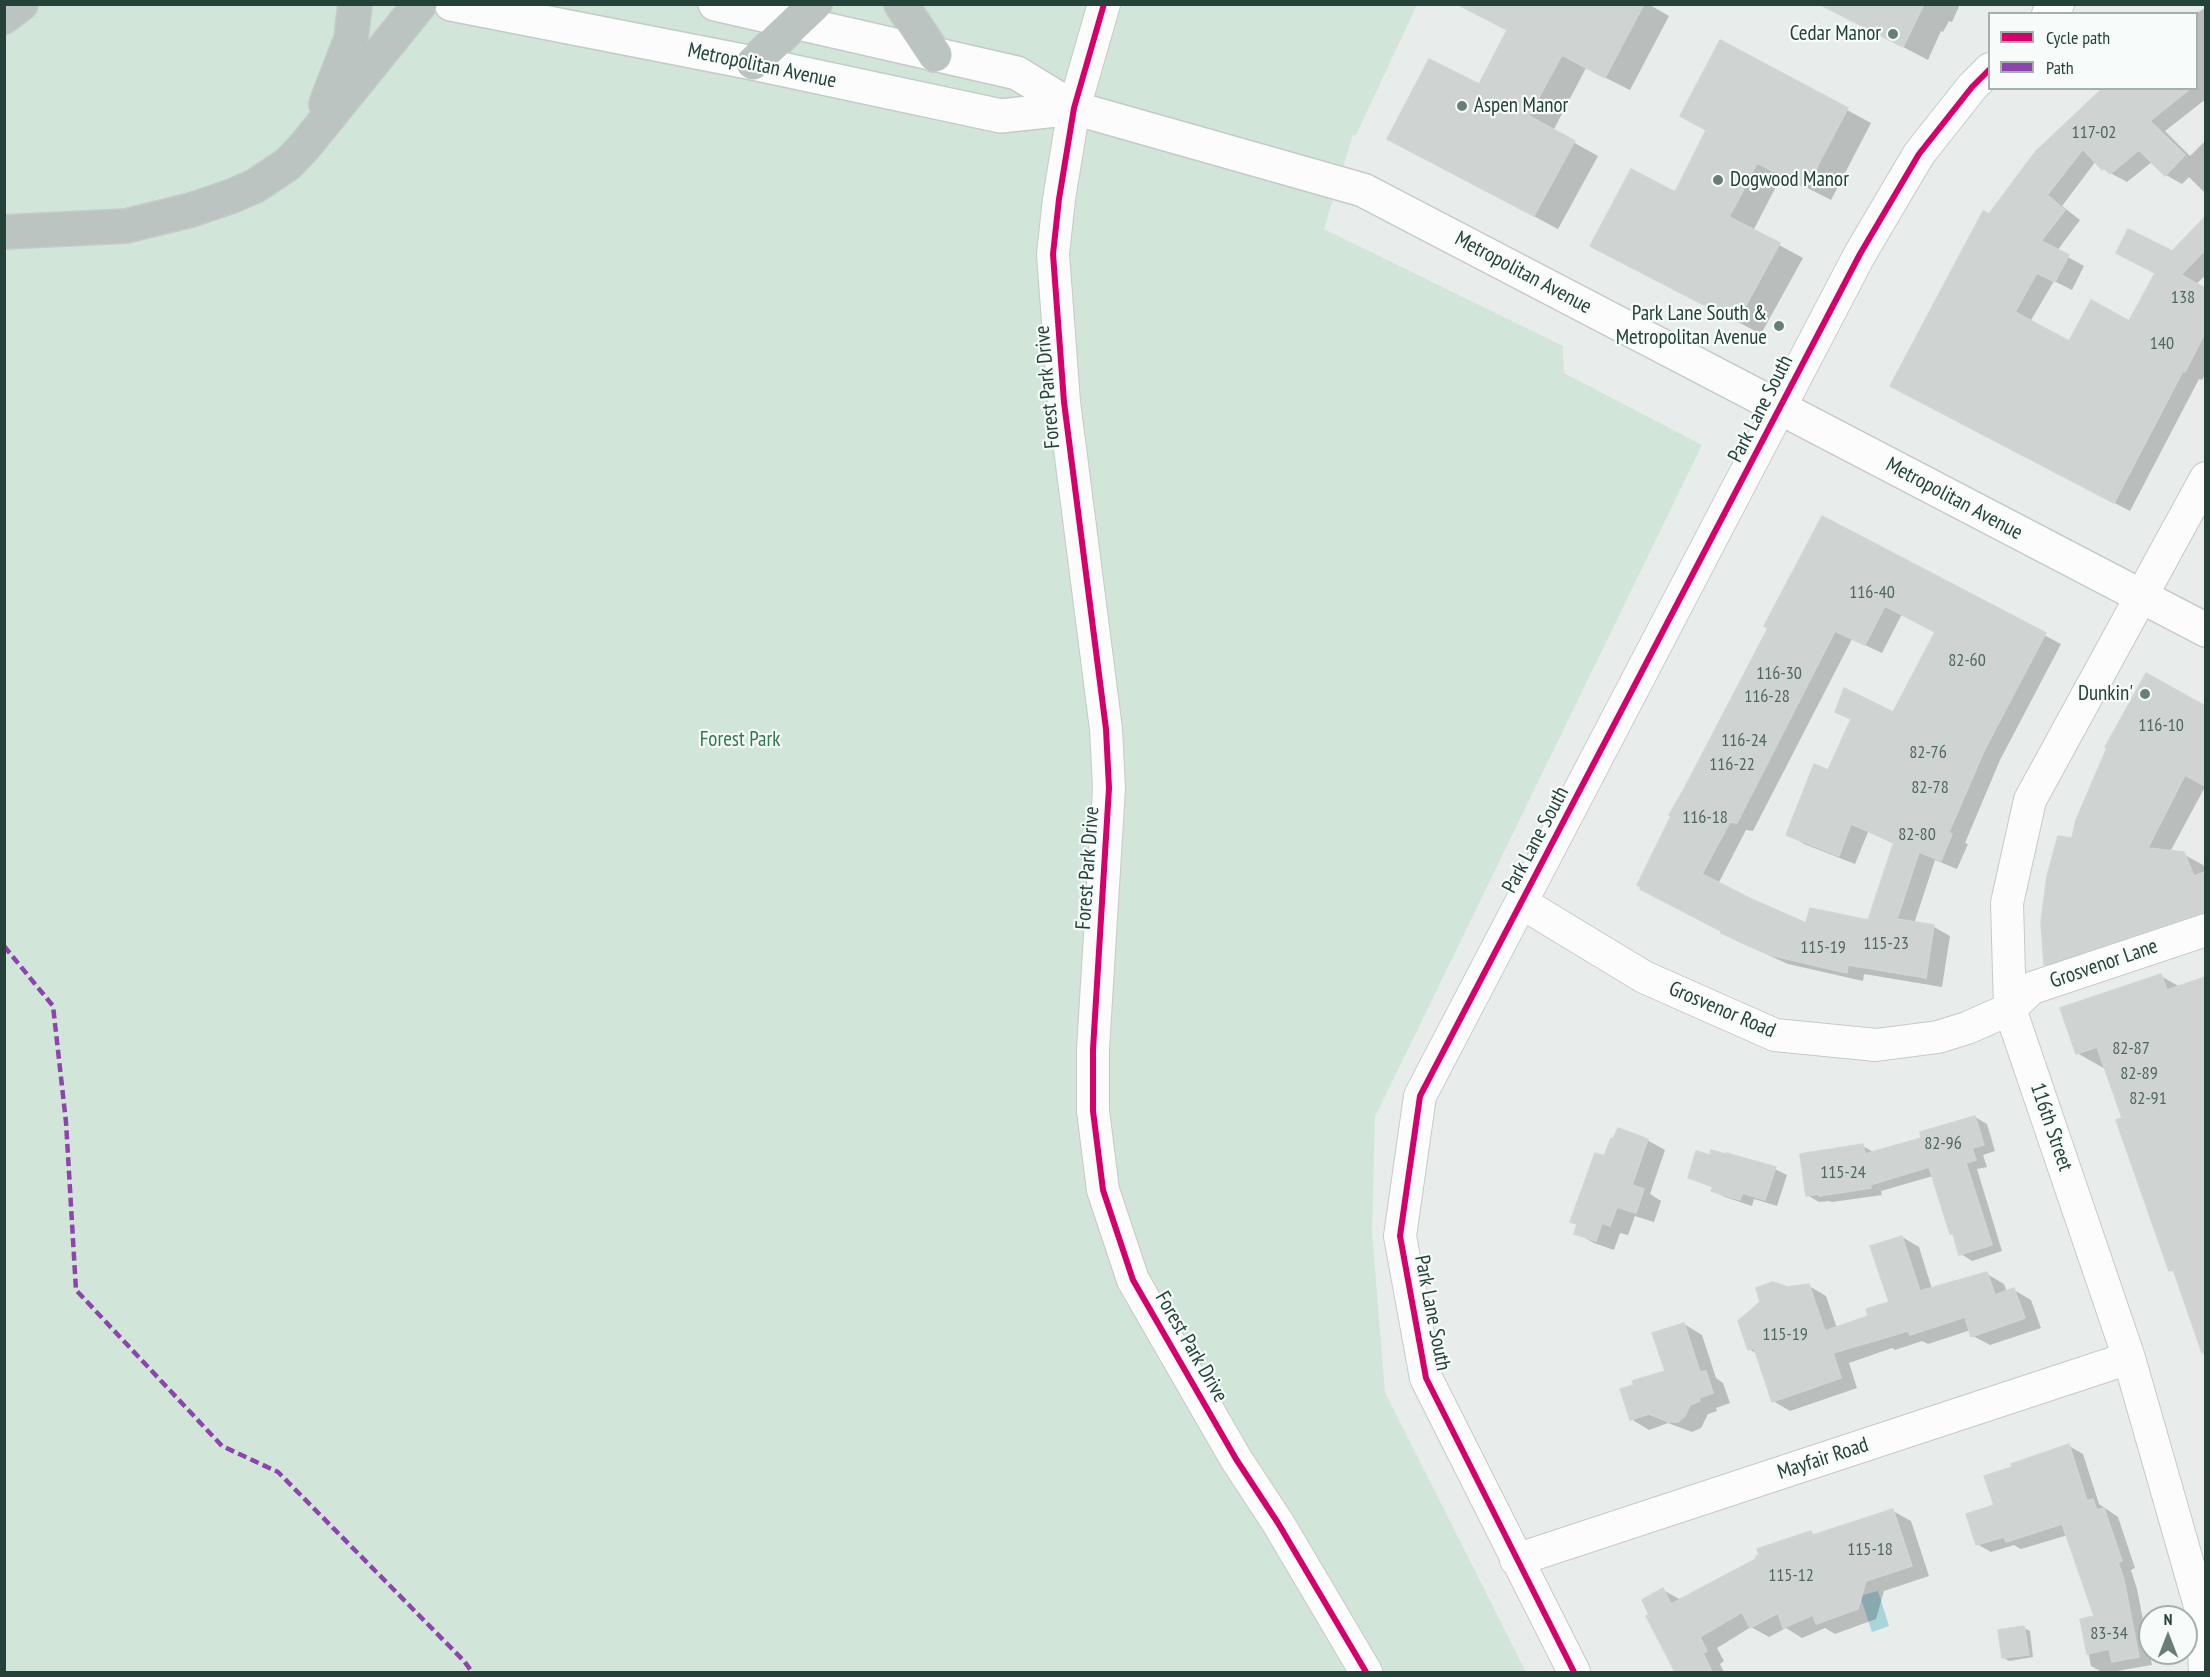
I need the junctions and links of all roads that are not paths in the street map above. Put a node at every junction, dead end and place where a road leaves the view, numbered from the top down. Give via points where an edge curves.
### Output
1 (21, 4) edge
2 (355, 4) edge
3 (420, 4) edge
4 (451, 4) edge
5 (714, 4) edge
6 (901, 4) edge
7 (1104, 4) edge
8 (804, 14) edge
9 (4, 17) edge
10 (935, 55) junction
11 (753, 63) junction
12 (1988, 70) edge
13 (1074, 108) junction
14 (315, 131) junction
15 (4, 232) edge
16 (1780, 408) junction
17 (2205, 477) edge
18 (2142, 597) junction
19 (2205, 630) edge
20 (1522, 903) junction
21 (2205, 930) edge
22 (2010, 1010) junction
23 (2129, 1358) junction
24 (1516, 1560) junction
25 (1366, 1672) edge
26 (1574, 1672) edge
27 (2205, 1672) edge

1 - 9 highway
2 - 14 highway via 351,39
3 - 14 highway
4 - 11 main road, Metropolitan Avenue
5 - 8 main road, Metropolitan Avenue
6 - 10 highway
7 - 13 street, Forest Park Drive
8 - 10 main road, Metropolitan Avenue
8 - 11 highway
10 - 13 main road, Metropolitan Avenue via 1017,73
11 - 13 main road, Metropolitan Avenue via 1001,116
12 - 16 street, Park Lane South via 1919,154 1860,254
13 - 16 main road, Metropolitan Avenue via 1362,190
13 - 25 street, Forest Park Drive via 1053,254 1064,402 1106,729 1109,788 1093,1048 1093,1111 1103,1190 1133,1280
14 - 15 highway via 272,177 191,210 126,226
16 - 18 main road, Metropolitan Avenue
16 - 20 street, Park Lane South
17 - 18 street, 116th Street
18 - 19 main road, Metropolitan Avenue
18 - 22 street, 116th Street via 2030,800 2007,903
20 - 22 street, Grosvenor Road via 1644,977 1775,1035 1875,1045 1938,1037
20 - 24 street, Park Lane South via 1420,1096 1400,1236 1426,1378
21 - 22 street, Grosvenor Lane via 2032,988
22 - 23 street, 116th Street
23 - 24 street, Mayfair Road
23 - 27 street, 116th Street via 2202,1613
24 - 26 street, Park Lane South

